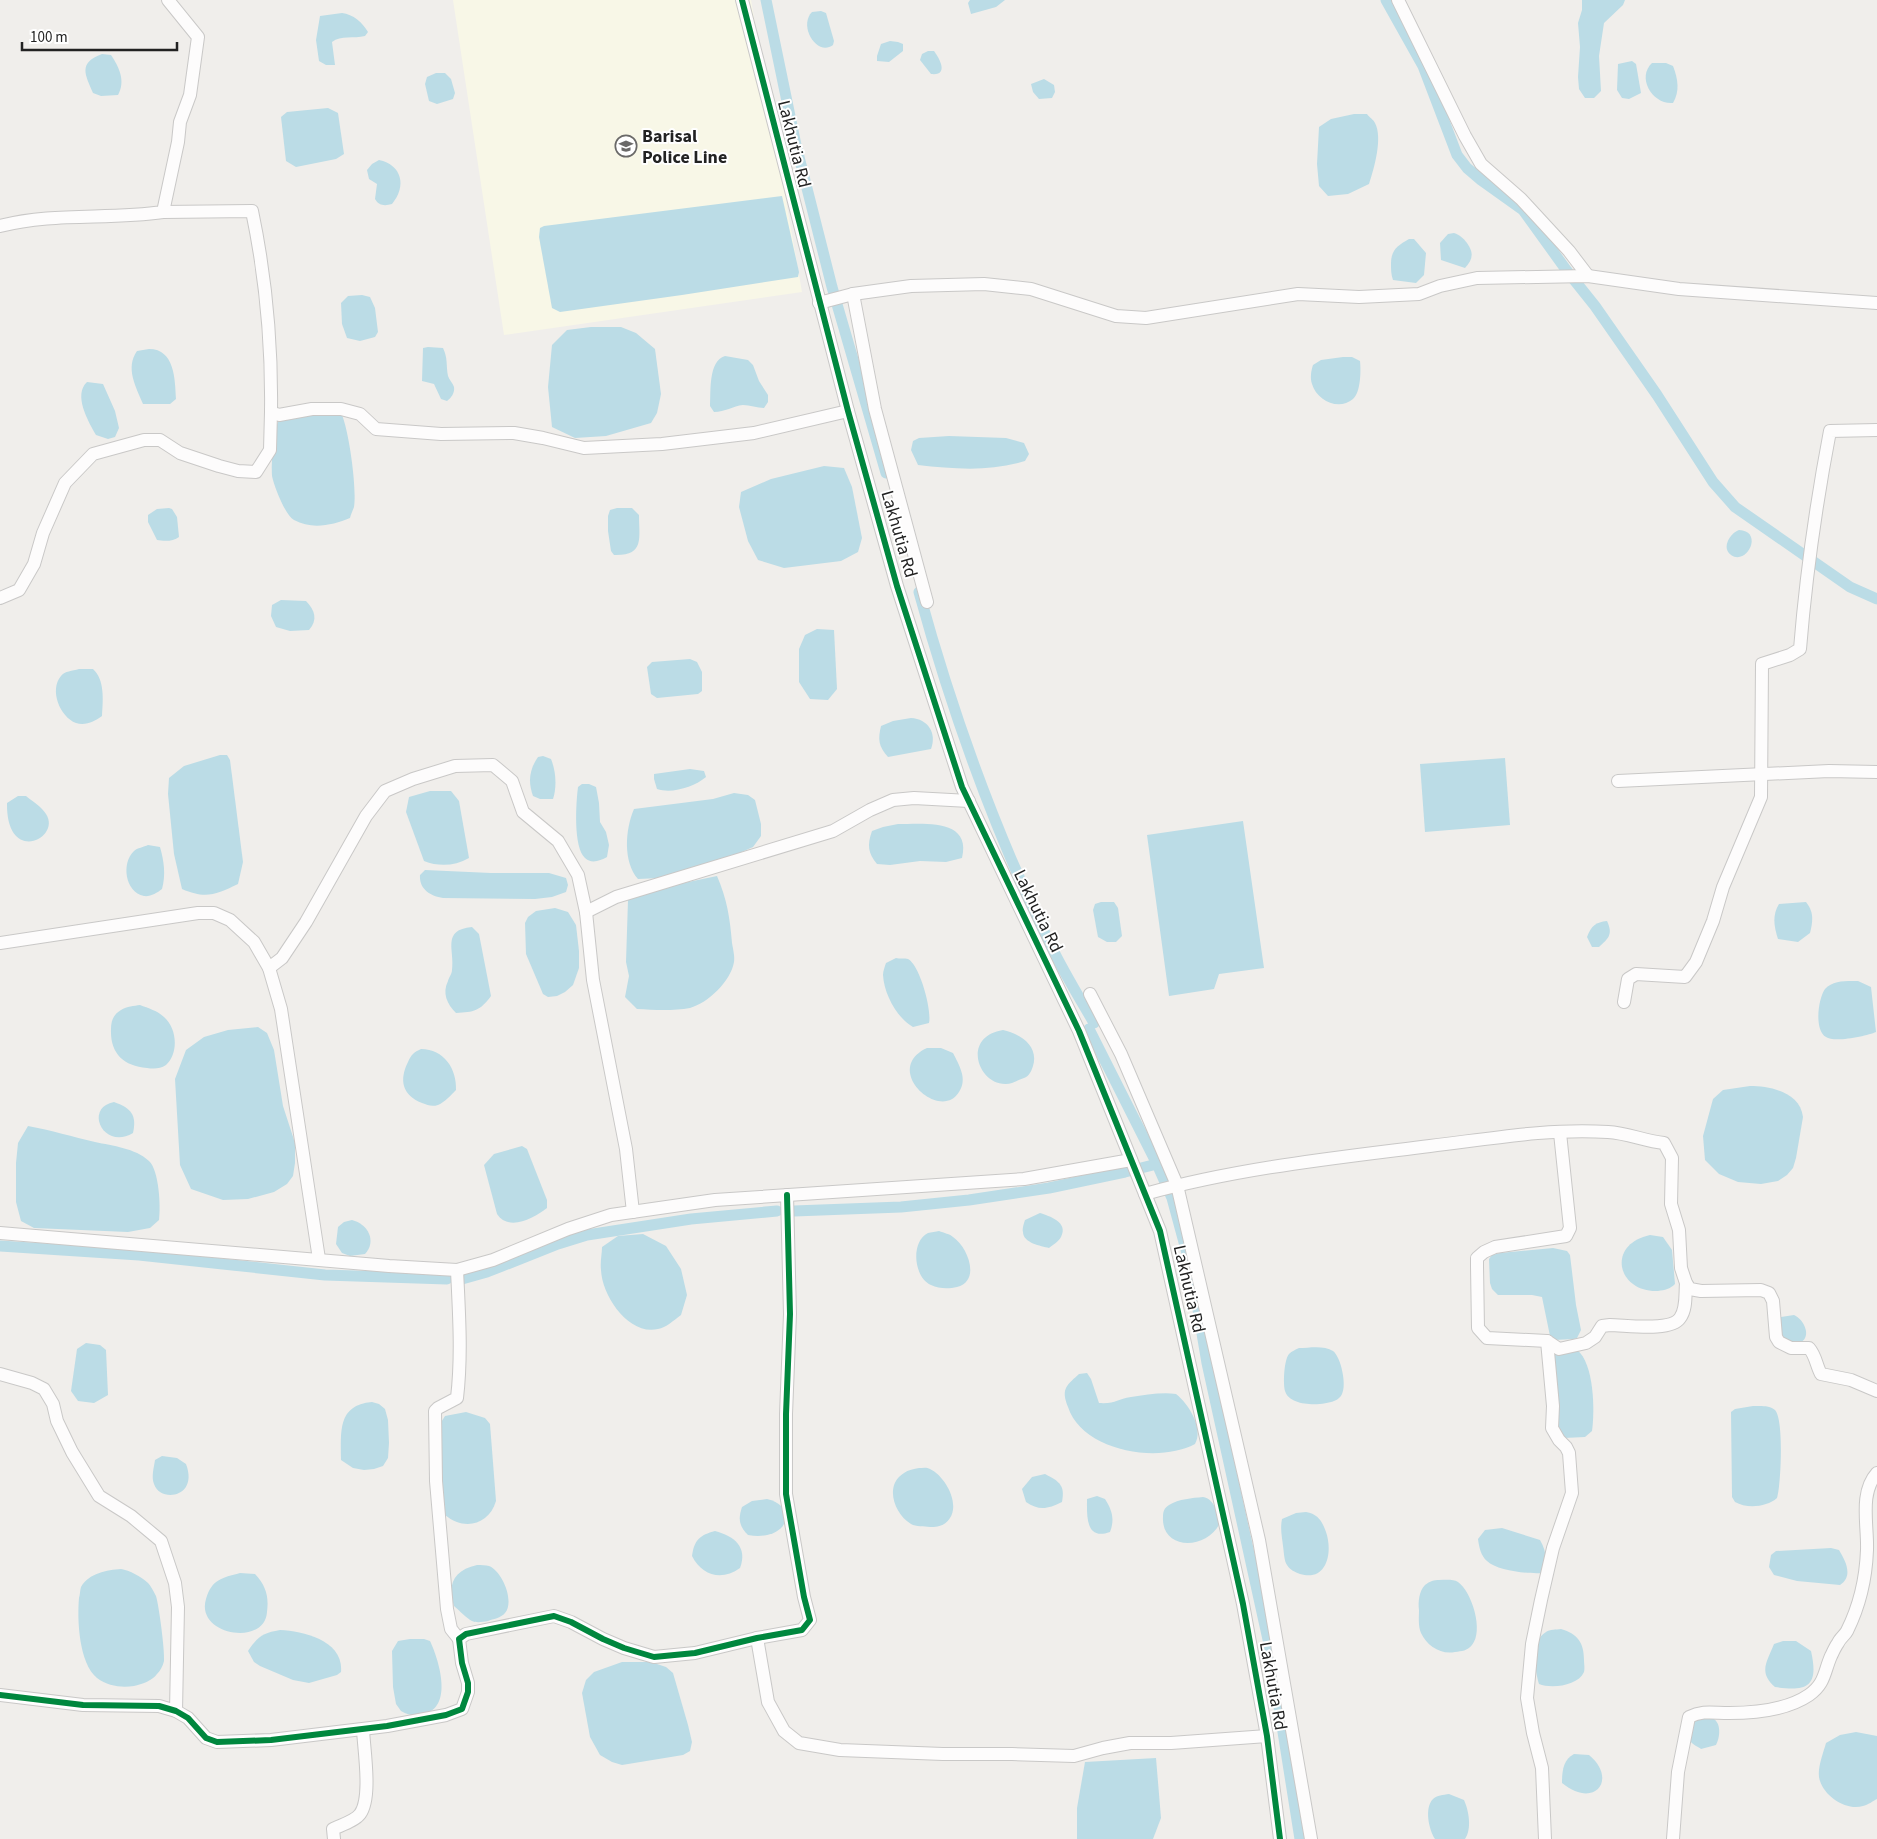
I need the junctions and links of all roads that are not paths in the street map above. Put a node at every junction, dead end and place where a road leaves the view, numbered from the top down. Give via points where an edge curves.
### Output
1 (168, 0) edge
2 (742, 0) edge
3 (1398, 0) edge
4 (163, 212) junction
5 (0, 226) edge
6 (1588, 276) junction
7 (853, 294) junction
8 (819, 303) junction
9 (1877, 303) edge
10 (848, 411) junction
11 (271, 412) junction
12 (1877, 430) edge
13 (0, 598) edge
14 (926, 602) dead end
15 (1877, 772) edge
16 (1760, 774) junction
17 (1618, 782) dead end
18 (968, 802) junction
19 (586, 912) junction
20 (0, 943) edge
21 (269, 968) junction
22 (1090, 994) dead end
23 (1624, 1002) dead end
24 (1560, 1133) junction
25 (1131, 1160) junction
26 (1177, 1185) junction
27 (1145, 1194) junction
28 (787, 1196) junction
29 (633, 1212) junction
30 (0, 1233) edge
31 (319, 1259) junction
32 (456, 1270) junction
33 (1686, 1283) junction
34 (1547, 1341) junction
35 (0, 1374) edge
36 (1877, 1391) edge
37 (1877, 1473) edge
38 (459, 1638) junction
39 (757, 1638) junction
40 (0, 1695) edge
41 (176, 1711) junction
42 (363, 1730) junction
43 (1267, 1736) junction
44 (334, 1839) edge
45 (1280, 1839) edge
46 (1311, 1839) edge
47 (1545, 1839) edge
48 (1673, 1839) edge

1 - 4 street via 198,37 190,95 180,122
2 - 8 street, Lakhutia Rd
3 - 6 street via 1481,164 1521,199
4 - 5 street via 80,216
4 - 11 street via 252,211 270,329
6 - 7 street via 1477,278 1419,294 1359,297 1298,294 1146,318 1116,316 1031,289 984,284 912,286
6 - 9 street via 1680,289
7 - 8 street
7 - 14 street via 875,409
8 - 10 street, Lakhutia Rd
10 - 11 street via 754,434 584,448 514,434 442,434 376,429 360,414 341,409
10 - 18 street, Lakhutia Rd via 898,586
11 - 13 street via 270,450 256,472 238,471 180,453 160,440 144,440 93,454 65,483 42,533 34,564 19,590
12 - 16 street via 1830,431 1816,503 1800,649 1762,664
15 - 16 street via 1829,770
16 - 17 street
16 - 23 street via 1761,797 1696,962 1685,977 1636,974 1628,979
18 - 19 street via 914,798 893,800 833,831 616,897
18 - 25 street, Lakhutia Rd via 1079,1032
19 - 21 street via 578,875 558,841 523,812 512,782 493,764 455,766 384,791 366,816 306,922 282,958
19 - 29 street via 593,980 626,1149
20 - 21 street via 214,914 230,920 254,942
21 - 31 street via 281,1009
22 - 26 street via 1121,1054
24 - 26 street via 1375,1153
24 - 33 street via 1610,1132 1664,1143 1672,1158 1671,1204 1679,1230 1681,1268
24 - 34 street via 1570,1228 1566,1236 1495,1248 1477,1258 1478,1328 1487,1338
25 - 27 street, Lakhutia Rd
25 - 28 street via 1024,1179
26 - 27 street
26 - 46 street via 1259,1540
27 - 43 street, Lakhutia Rd via 1160,1231 1212,1462
28 - 29 street via 715,1200
28 - 39 street via 790,1314 786,1494 810,1620 802,1630
29 - 32 street via 577,1226 493,1260
30 - 31 street
31 - 32 street
32 - 38 street via 460,1340 456,1398 435,1411 436,1481 448,1609 451,1629
33 - 34 street via 1685,1306 1676,1322 1663,1326 1602,1326 1586,1343 1559,1348
33 - 36 street via 1690,1289 1701,1291 1761,1290 1769,1294 1779,1342 1791,1348 1809,1348 1815,1355 1821,1374 1851,1380
34 - 47 street via 1552,1428 1569,1453 1572,1493 1540,1600 1527,1698 1542,1768
35 - 41 street via 44,1389 72,1452 99,1496 131,1516 161,1541 175,1583 178,1607
37 - 48 street via 1872,1479 1866,1503 1867,1551 1860,1598 1846,1632 1829,1660 1821,1685 1809,1695 1782,1707 1750,1713 1700,1712 1688,1717 1678,1772
38 - 39 street via 554,1616 624,1648 654,1656 695,1653
38 - 42 street via 468,1682 462,1709 420,1721
39 - 43 street via 768,1702 784,1731 799,1742 840,1750 1074,1756 1130,1743
40 - 41 street via 83,1705 159,1706
41 - 42 street via 188,1718 206,1738 217,1742
42 - 44 street via 365,1804 360,1815 333,1829
43 - 45 street, Lakhutia Rd

